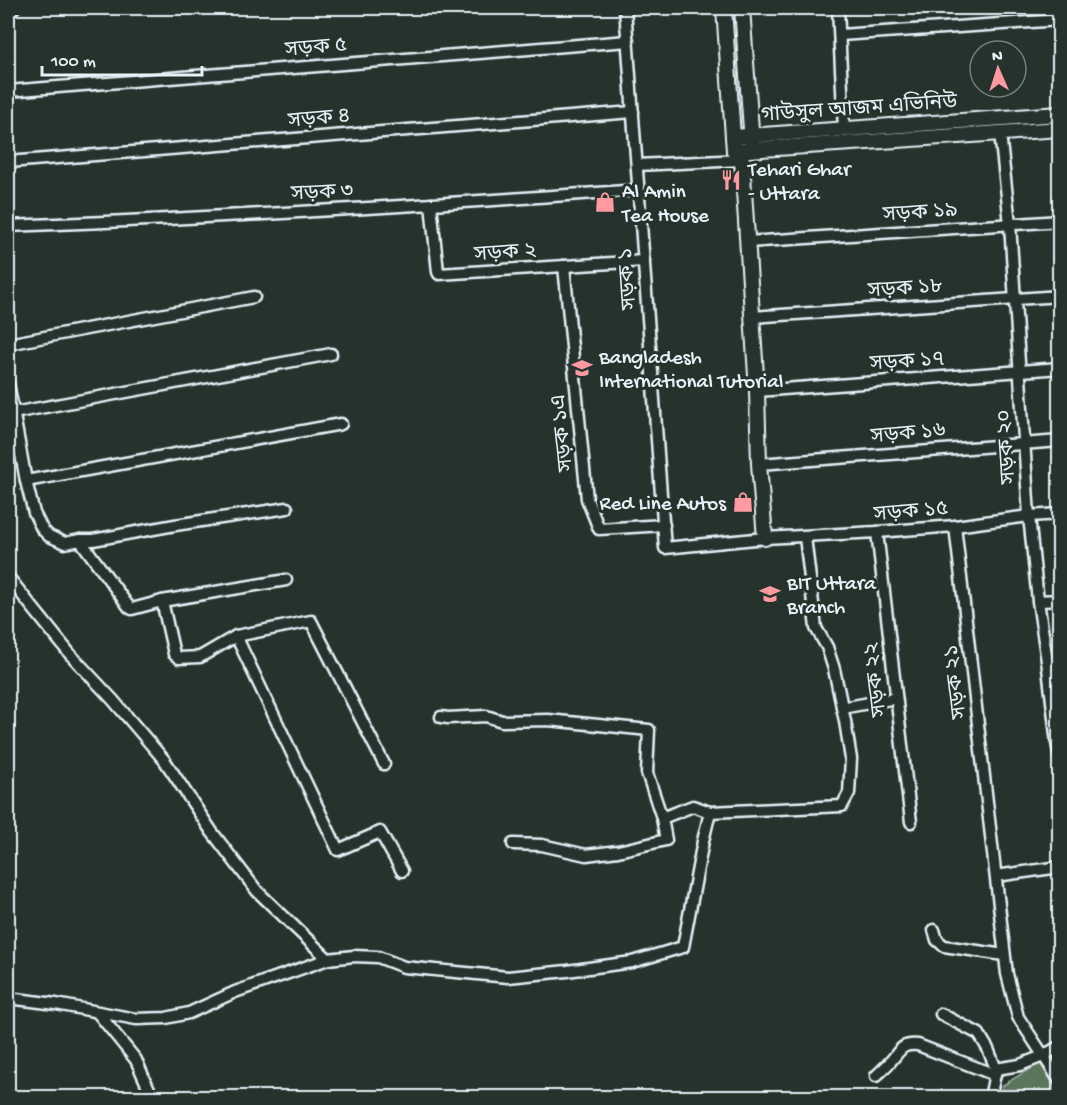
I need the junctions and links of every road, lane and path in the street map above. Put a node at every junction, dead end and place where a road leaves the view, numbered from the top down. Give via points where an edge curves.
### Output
1 (8, 8) edge
2 (14, 8) edge
3 (625, 8) edge
4 (724, 8) edge
5 (742, 8) edge
6 (838, 8) edge
7 (1059, 20) edge
8 (840, 35) junction
9 (628, 41) junction
10 (8, 91) edge
11 (633, 112) junction
12 (1059, 114) edge
13 (1059, 129) edge
14 (844, 130) junction
15 (1000, 133) junction
16 (742, 147) junction
17 (8, 162) edge
18 (637, 165) junction
19 (639, 190) junction
20 (431, 204) junction
21 (1059, 221) edge
22 (1010, 224) junction
23 (8, 226) edge
24 (747, 242) junction
25 (644, 261) junction
26 (564, 266) junction
27 (1059, 296) edge
28 (254, 297) dead end
29 (1015, 299) junction
30 (753, 317) junction
31 (8, 344) edge
32 (331, 354) dead end
33 (1059, 368) edge
34 (1018, 371) junction
35 (8, 383) edge
36 (757, 391) junction
37 (13, 413) junction
38 (342, 424) dead end
39 (1059, 441) edge
40 (1024, 443) junction
41 (759, 464) junction
42 (26, 481) junction
43 (287, 508) dead end
44 (1059, 514) edge
45 (1029, 516) junction
46 (664, 525) junction
47 (956, 526) junction
48 (877, 532) junction
49 (805, 537) junction
50 (765, 538) junction
51 (80, 540) junction
52 (665, 548) joint
53 (8, 577) edge
54 (286, 580) dead end
55 (1059, 600) edge
56 (162, 601) junction
57 (1038, 601) junction
58 (236, 636) junction
59 (1054, 667) edge
60 (896, 698) junction
61 (842, 708) junction
62 (441, 717) dead end
63 (1058, 743) edge
64 (1059, 757) edge
65 (384, 764) dead end
66 (710, 812) junction
67 (662, 818) junction
68 (911, 822) dead end
69 (513, 844) dead end
70 (1059, 867) edge
71 (402, 871) dead end
72 (996, 876) junction
73 (934, 930) dead end
74 (1004, 955) junction
75 (328, 959) junction
76 (8, 998) edge
77 (98, 1013) junction
78 (941, 1014) dead end
79 (1059, 1046) edge
80 (1043, 1056) junction
81 (996, 1072) junction
82 (876, 1076) dead end
83 (1059, 1081) edge
84 (153, 1098) edge
85 (990, 1098) edge

1 - 2 street
3 - 9 street, সড়ক ১
4 - 16 street
5 - 16 street
6 - 8 street
7 - 8 street
8 - 14 street
9 - 10 street, সড়ক ৫
9 - 11 street, সড়ক ১
11 - 17 street, সড়ক ৪
11 - 18 street, সড়ক ১
12 - 14 street, গাউসুল আজম এভিনিউ
13 - 15 street, গাউসুল আজম এভিনিউ
14 - 16 street, গাউসুল আজম এভিনিউ
15 - 16 street, গাউসুল আজম এভিনিউ
15 - 22 street, সড়ক ২০
16 - 18 street
16 - 24 street
18 - 19 street, সড়ক ১
19 - 20 street, সড়ক ৩
19 - 25 street, সড়ক ১
20 - 23 street, সড়ক ৩
20 - 26 street, সড়ক ২ via 439,274
21 - 22 street, সড়ক ১৯
22 - 24 street, সড়ক ১৯
22 - 29 street, সড়ক ২০
24 - 30 street
25 - 26 street, সড়ক ২
25 - 46 street, সড়ক ১
26 - 46 street, সড়ক ১এ via 587,499 599,529
27 - 29 street, সড়ক ১৮
28 - 31 street
29 - 30 street, সড়ক ১৮
29 - 34 street, সড়ক ২০
30 - 36 street
32 - 37 street
33 - 34 street, সড়ক ১৭
34 - 36 street, সড়ক ১৭
34 - 40 street, সড়ক ২০
35 - 37 street
36 - 41 street
37 - 42 street
38 - 42 street
39 - 40 street, সড়ক ১৬
40 - 41 street, সড়ক ১৬
40 - 45 street, সড়ক ২০
41 - 50 street
42 - 51 street via 42,529 65,543
43 - 51 street
44 - 45 street, সড়ক ১৫
45 - 47 street, সড়ক ১৫
45 - 57 street, সড়ক ২০
46 - 52 street, সড়ক ১
47 - 48 street, সড়ক ১৫
47 - 72 street, সড়ক ২১
48 - 49 street, সড়ক ১৫
48 - 60 street, সড়ক ২২
49 - 50 street, সড়ক ১৫
49 - 61 street via 816,628 827,647
50 - 52 street, সড়ক ১৫
51 - 56 street via 129,607
53 - 75 street via 165,761 257,891
54 - 56 street
55 - 57 street
56 - 58 street via 174,654 180,658 200,657
57 - 59 street, সড়ক ২০
58 - 65 street via 311,621
58 - 71 street via 338,850 380,832
59 - 63 street, সড়ক ২০
60 - 61 street
60 - 68 street, সড়ক ২২
61 - 66 street via 851,759 849,793 842,806
62 - 67 street via 486,716 502,721 548,720 649,729 647,773
63 - 64 street, সড়ক ২০
66 - 67 street via 693,806
66 - 75 street via 683,947 632,962 508,976 404,967 378,957
67 - 69 street via 666,840 618,851 586,855 542,845
70 - 72 street
72 - 74 street, সড়ক ২১
73 - 74 street via 944,946
74 - 80 street, সড়ক ২১ via 1018,1017
75 - 77 street via 189,1013 136,1019
76 - 77 street
77 - 84 street via 136,1060
78 - 81 street via 979,1034
79 - 80 street
80 - 81 street
80 - 83 street, সড়ক ২১
81 - 82 street via 910,1044 900,1048
81 - 85 street

